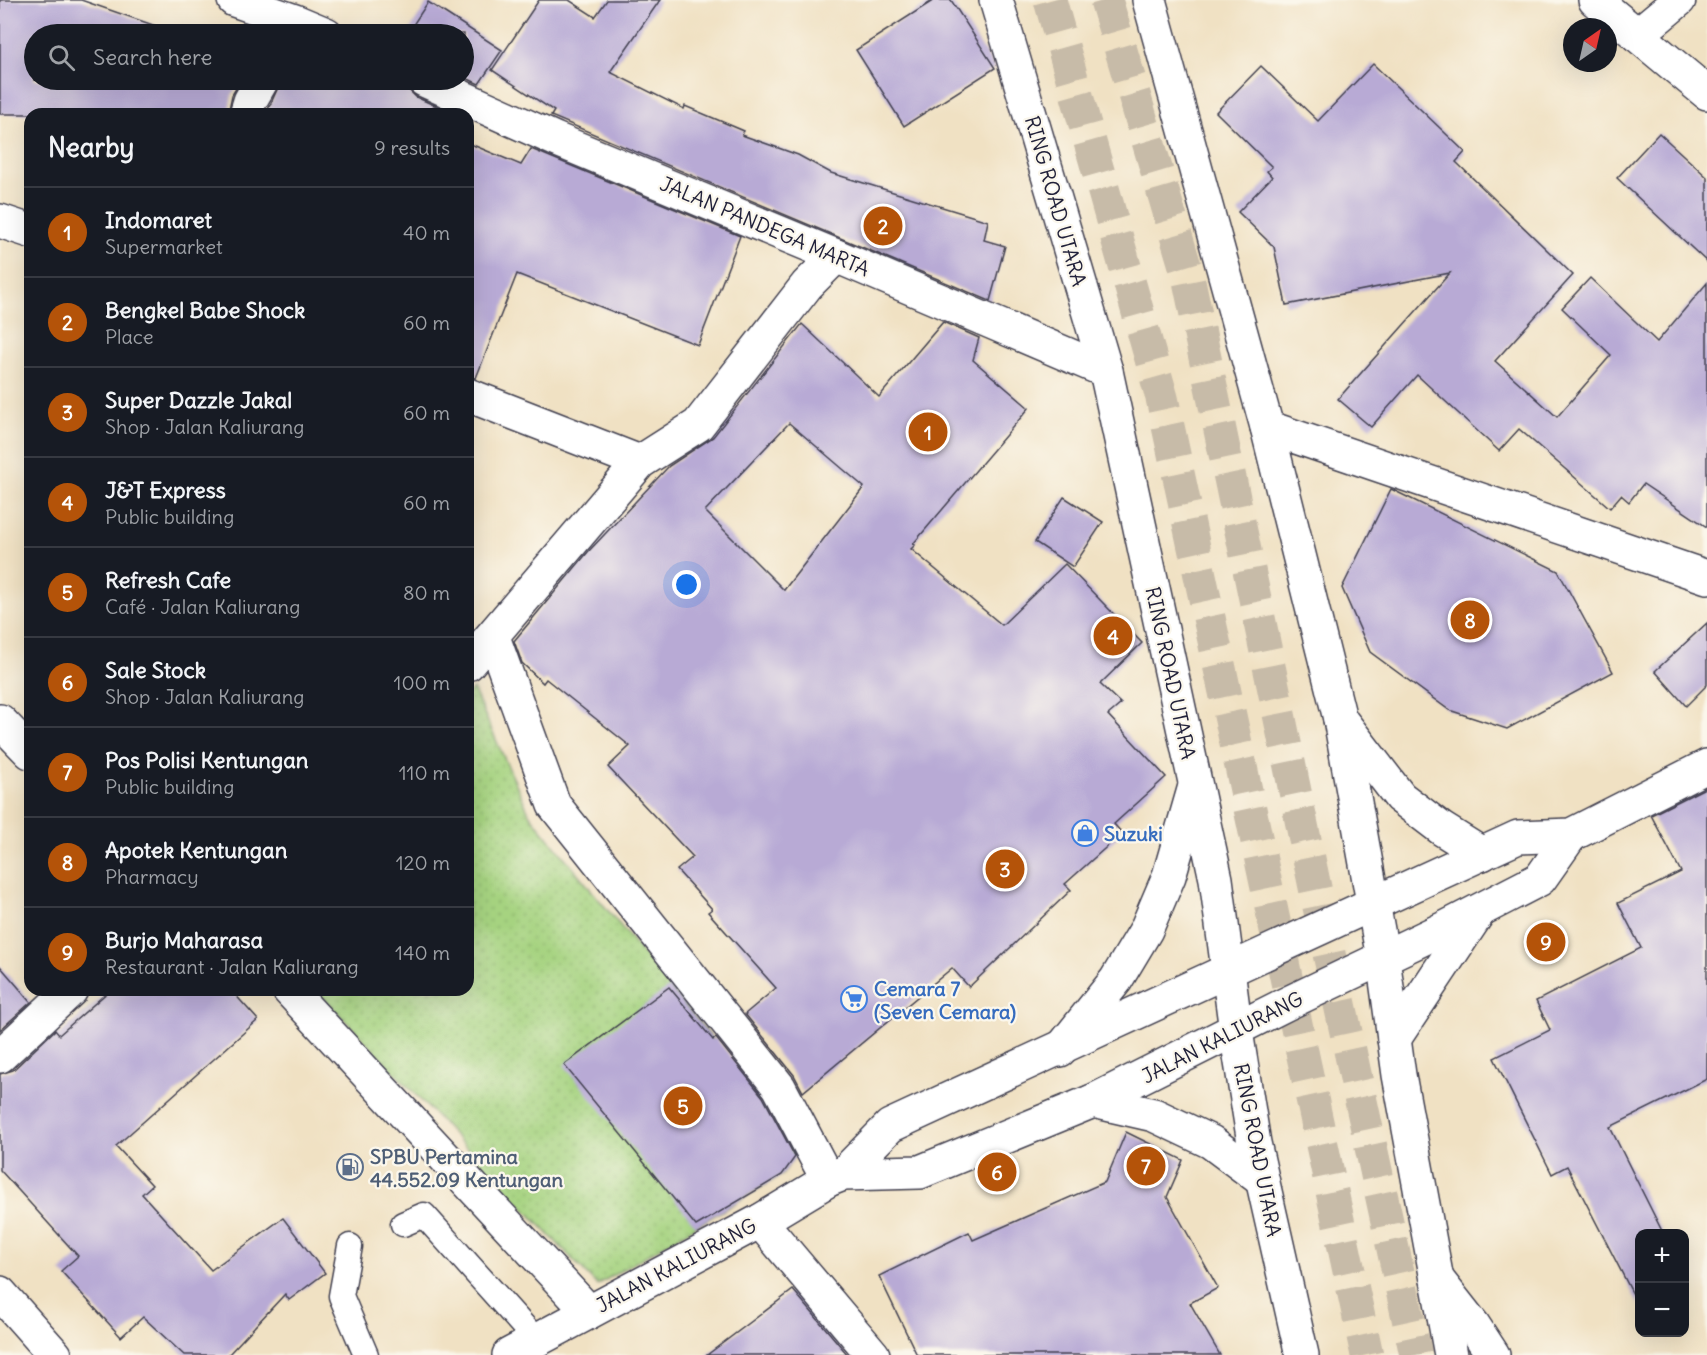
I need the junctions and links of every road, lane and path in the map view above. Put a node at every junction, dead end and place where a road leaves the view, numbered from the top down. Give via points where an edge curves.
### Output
1 (234, 0) edge
2 (996, 0) edge
3 (1149, 0) edge
4 (1595, 0) edge
5 (1679, 0) edge
6 (283, 24) edge
7 (1636, 35) junction
8 (257, 90) edge
9 (446, 90) edge
10 (1707, 93) edge
11 (248, 108) edge
12 (0, 221) edge
13 (24, 229) edge
14 (836, 256) junction
15 (1106, 371) junction
16 (474, 397) edge
17 (1267, 427) junction
18 (640, 462) junction
19 (1707, 577) edge
20 (493, 637) junction
21 (474, 658) edge
22 (1341, 719) junction
23 (0, 721) edge
24 (24, 746) edge
25 (1707, 766) edge
26 (1195, 786) junction
27 (1571, 835) junction
28 (1482, 854) junction
29 (1373, 904) junction
30 (1481, 909) junction
31 (1383, 958) junction
32 (1228, 971) junction
33 (65, 996) edge
34 (294, 996) edge
35 (1236, 1031) junction
36 (1394, 1039) junction
37 (1059, 1050) junction
38 (0, 1056) edge
39 (1093, 1101) junction
40 (835, 1177) junction
41 (1262, 1180) junction
42 (760, 1221) junction
43 (404, 1224) dead end
44 (350, 1246) dead end
45 (1437, 1279) junction
46 (0, 1293) edge
47 (589, 1312) junction
48 (523, 1347) edge
49 (55, 1355) edge
50 (366, 1355) edge
51 (873, 1355) edge
52 (1302, 1355) edge
53 (1451, 1355) edge
54 (1493, 1355) edge

1 - 6 main road
2 - 15 main road, RING ROAD UTARA
3 - 17 main road
4 - 7 main road
5 - 7 main road
7 - 10 main road
8 - 11 main road
9 - 14 main road, JALAN PANDEGA MARTA
12 - 13 main road
14 - 15 main road, JALAN PANDEGA MARTA
14 - 18 main road via 807,285 698,425
15 - 26 main road, RING ROAD UTARA
16 - 18 main road
17 - 19 main road
17 - 22 main road
18 - 20 main road
20 - 21 main road
20 - 40 main road via 554,805 779,1087
22 - 28 main road via 1400,797
22 - 29 main road
23 - 24 main road
25 - 27 main road, JALAN KALIURANG
26 - 32 main road, RING ROAD UTARA via 1216,879
26 - 37 main road via 1169,876 1146,930 1116,980
27 - 28 main road, JALAN KALIURANG via 1518,837
27 - 30 main road, JALAN KALIURANG via 1540,879
28 - 29 main road, JALAN KALIURANG
29 - 31 main road
29 - 32 main road, JALAN KALIURANG
30 - 31 main road, JALAN KALIURANG
30 - 36 main road
31 - 35 main road, JALAN KALIURANG
31 - 36 main road
32 - 35 main road, RING ROAD UTARA
32 - 37 main road, JALAN KALIURANG
33 - 38 main road
34 - 47 main road
35 - 39 main road, JALAN KALIURANG
35 - 41 main road, RING ROAD UTARA
36 - 45 main road
37 - 40 main road, JALAN KALIURANG via 890,1126
39 - 40 main road, JALAN KALIURANG via 920,1172
39 - 41 main road via 1154,1115 1211,1142
40 - 42 main road, JALAN KALIURANG
41 - 52 main road, RING ROAD UTARA
42 - 47 main road, JALAN KALIURANG
42 - 51 main road
43 - 48 lane via 424,1215
44 - 50 lane via 341,1296
45 - 53 main road
45 - 54 main road
46 - 49 main road
47 - 48 main road, JALAN KALIURANG

